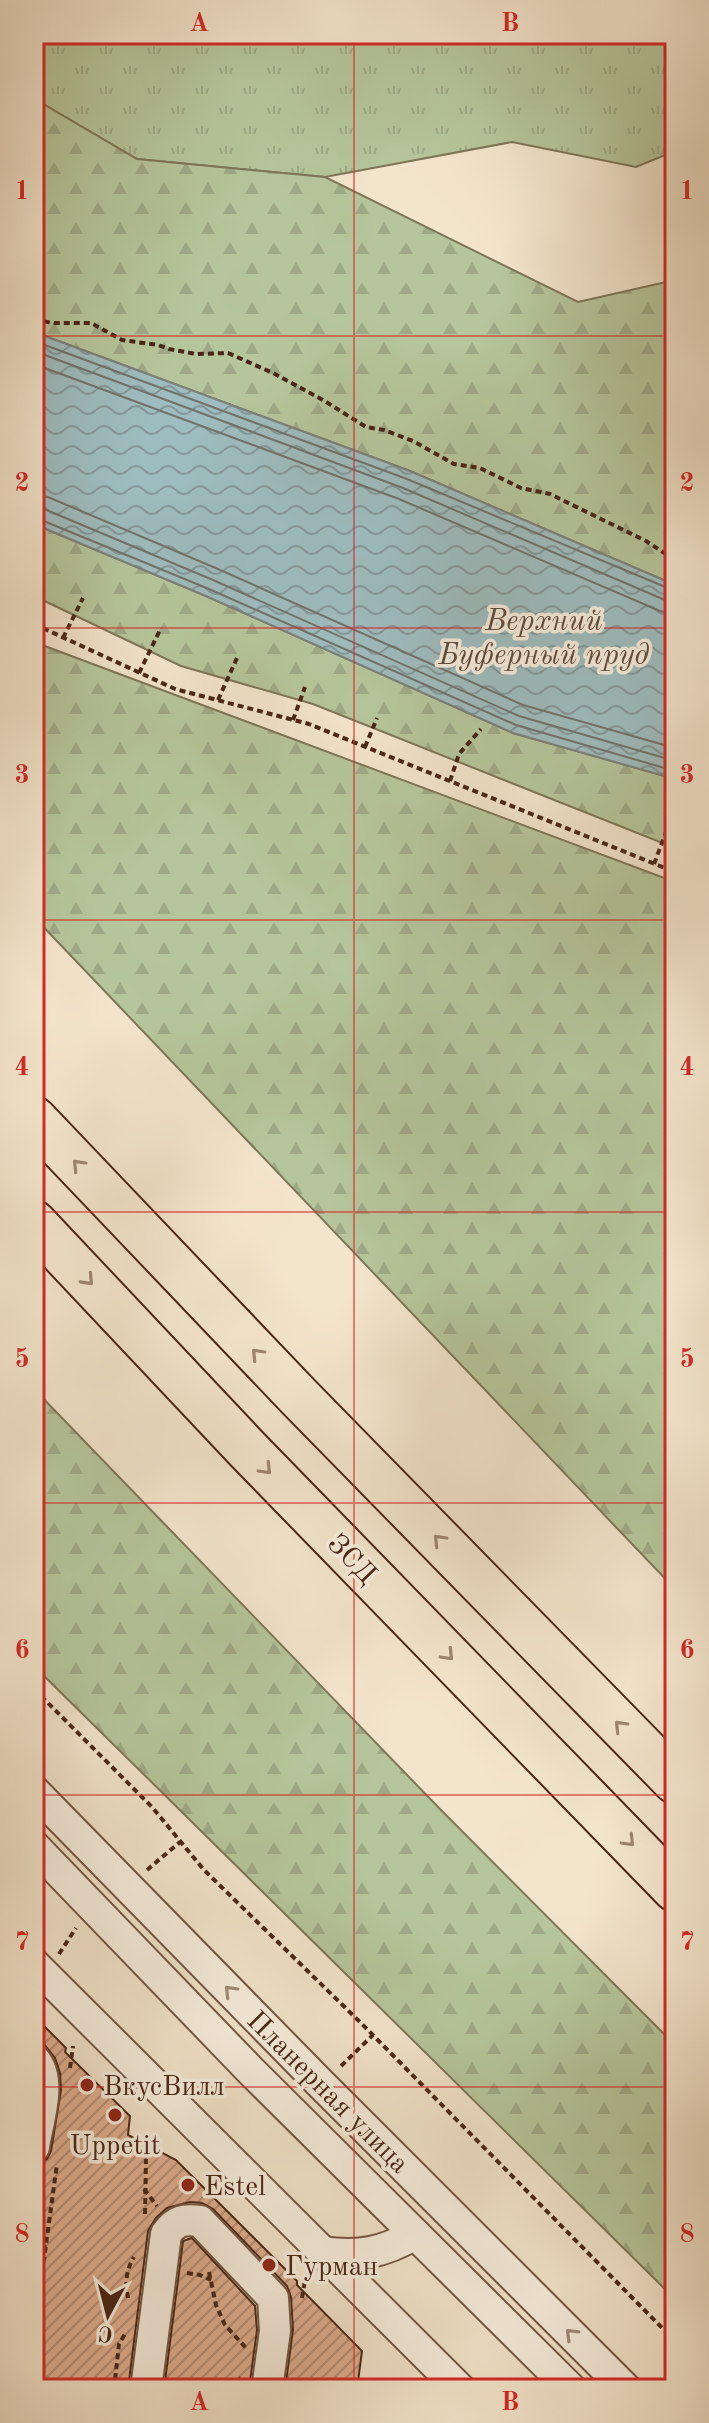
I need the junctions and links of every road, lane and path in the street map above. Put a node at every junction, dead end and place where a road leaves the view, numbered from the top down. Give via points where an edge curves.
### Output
1 (34, 320) edge
2 (675, 560) edge
3 (83, 598) dead end
4 (34, 624) edge
5 (161, 628) dead end
6 (63, 638) junction
7 (237, 658) dead end
8 (139, 673) junction
9 (305, 687) dead end
10 (218, 700) junction
11 (377, 718) dead end
12 (293, 720) junction
13 (481, 729) dead end
14 (365, 747) junction
15 (450, 781) junction
16 (668, 827) dead end
17 (654, 864) junction
18 (675, 872) edge
19 (34, 1119) edge
20 (34, 1223) edge
21 (34, 1689) edge
22 (675, 1781) edge
23 (34, 1791) edge
24 (34, 1846) edge
25 (675, 1889) edge
26 (94, 1909) junction
27 (39, 1968) edge
28 (373, 2035) junction
29 (34, 2059) edge
30 (321, 2084) junction
31 (46, 2150) edge
32 (146, 2159) dead end
33 (154, 2202) dead end
34 (415, 2234) junction
35 (34, 2236) edge
36 (46, 2248) junction
37 (322, 2252) junction
38 (206, 2262) dead end
39 (225, 2325) dead end
40 (34, 2332) edge
41 (675, 2341) edge
42 (247, 2350) dead end
43 (248, 2359) dead end
44 (257, 2379) edge
45 (146, 2389) edge
46 (202, 2389) edge
47 (460, 2389) edge
48 (571, 2389) edge
49 (626, 2389) edge

1 - 2 path via 91,323 122,340 182,352 228,353 366,427 413,441 454,464 550,494
3 - 6 path
4 - 6 path
5 - 8 path
6 - 8 path
7 - 10 path
8 - 10 path
9 - 12 path
10 - 12 path
11 - 14 path
12 - 14 path
13 - 15 path via 459,754
14 - 15 path
15 - 17 path
16 - 17 path
17 - 18 path
22 -> 19 highway
20 -> 25 highway, ЗСД
21 - 28 path via 152,1807 204,1870
30 -> 23 street, Планерная улица
24 - 26 street, Планерная улица
26 - 27 path via 57,1959
26 - 34 street, Планерная улица
27 - 37 street
28 - 30 path
28 - 41 path
29 - 31 street via 44,2078
49 -> 30 street, Планерная улица
31 - 36 path
32 - 33 path via 144,2189
34 - 37 street via 380,2251
34 - 48 street, Планерная улица
35 - 36 path
36 - 40 path
37 - 47 street
38 - 39 path
42 - 43 path
44 - 45 street via 275,2331 273,2298 200,2221 185,2219 166,2234
44 - 46 path via 243,2376 230,2387

